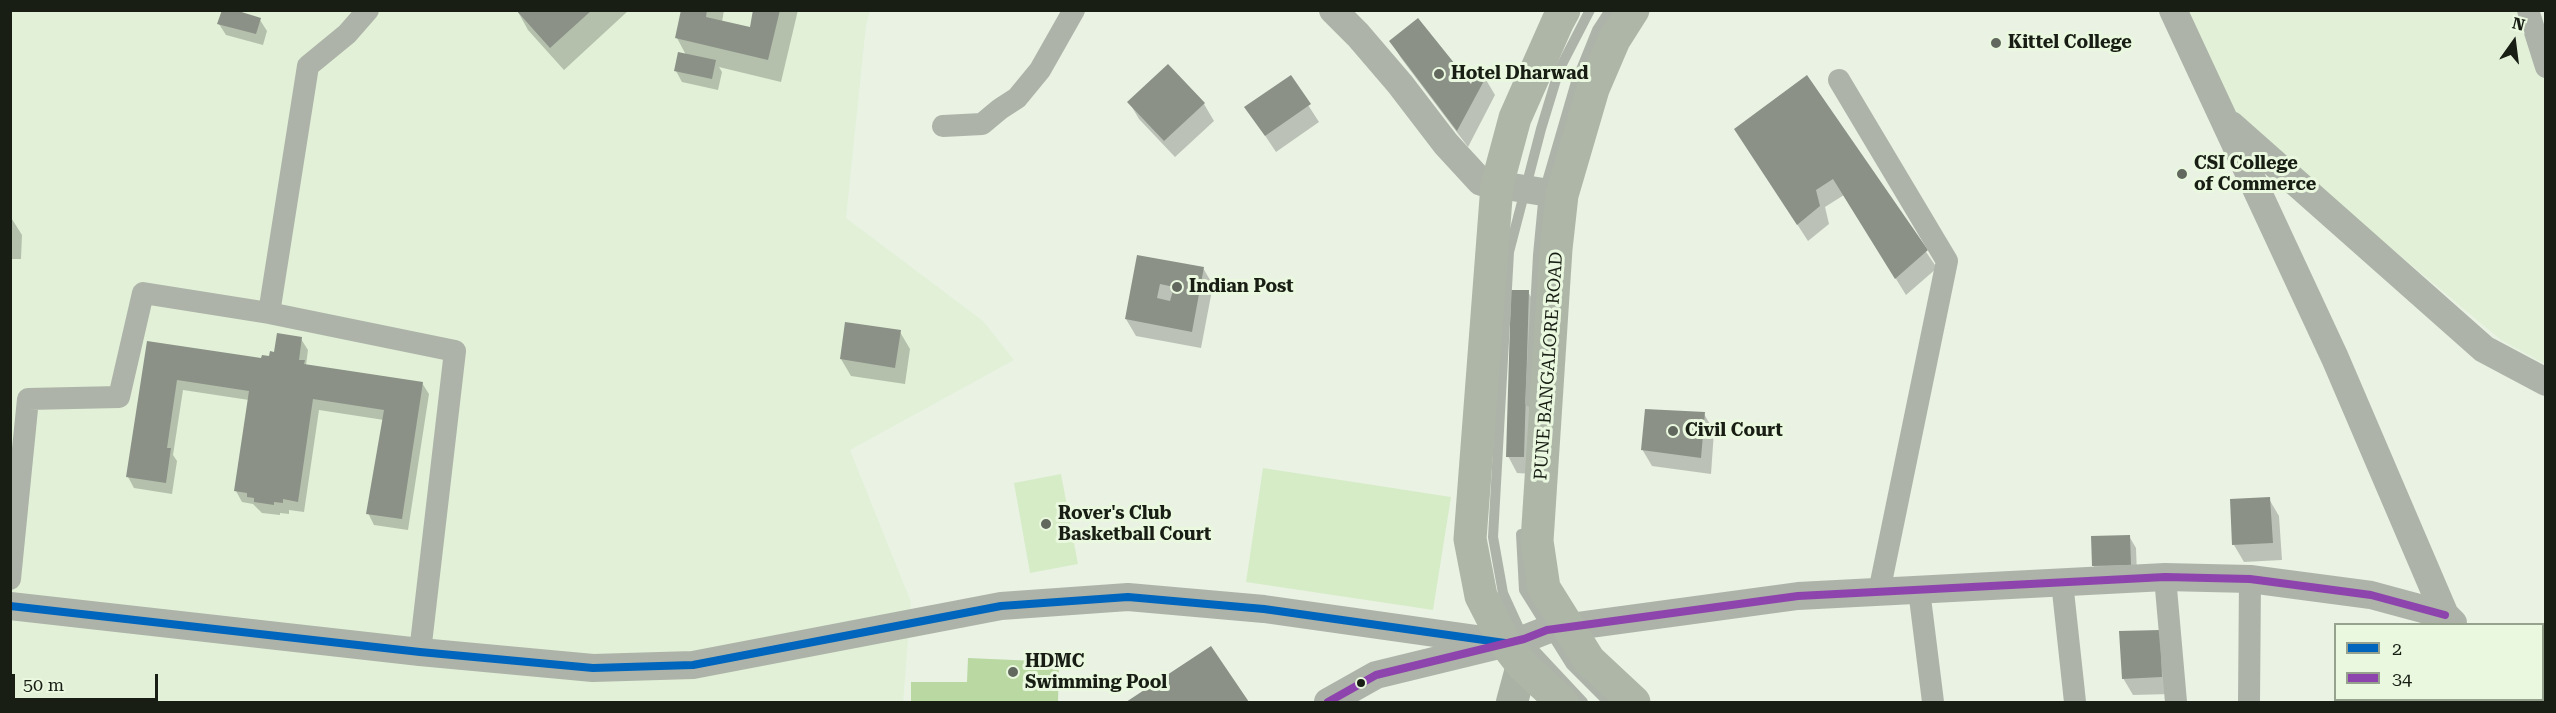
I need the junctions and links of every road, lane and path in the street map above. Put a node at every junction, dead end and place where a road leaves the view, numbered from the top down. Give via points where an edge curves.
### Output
1 (368, 10) edge
2 (1074, 10) edge
3 (1333, 10) edge
4 (1564, 10) edge
5 (1590, 10) edge
6 (1610, 10) edge
7 (1633, 10) edge
8 (2173, 10) edge
9 (2528, 10) edge
10 (2546, 67) edge
11 (1839, 80) dead end
12 (2223, 117) junction
13 (943, 126) dead end
14 (1532, 190) junction
15 (269, 313) junction
16 (2546, 382) edge
17 (1529, 419) dead end
18 (1522, 520) dead end
19 (2165, 577) junction
20 (10, 579) edge
21 (2250, 579) junction
22 (2062, 582) junction
23 (1919, 590) junction
24 (1879, 592) junction
25 (10, 606) edge
26 (2449, 620) edge
27 (1533, 641) junction
28 (420, 652) junction
29 (1328, 702) edge
30 (1512, 702) edge
31 (1562, 702) edge
32 (1583, 702) edge
33 (1608, 702) edge
34 (1634, 702) edge
35 (1933, 702) edge
36 (2075, 702) edge
37 (2176, 702) edge
38 (2249, 702) edge

1 - 15 street via 347,34 308,66
2 - 13 street via 1040,70 1017,98 982,124
3 - 14 street via 1481,182
4 - 14 main road, PUNE BANGALORE ROAD via 1515,118
5 - 14 lane via 1559,70
6 - 14 lane via 1597,30
7 - 14 main road, PUNE BANGALORE ROAD via 1614,40 1593,89
8 - 12 street
9 - 10 street
11 - 24 street via 1947,261
12 - 16 street via 2484,349
12 - 26 street via 2335,358
14 - 17 lane via 1538,255
14 - 27 main road, PUNE BANGALORE ROAD via 1556,249 1537,542 1544,588
14 - 27 main road, PUNE BANGALORE ROAD via 1470,539 1481,596
15 - 20 street via 142,293 119,397 28,399
15 - 28 street via 455,351
18 - 27 lane via 1524,590
19 - 21 street
19 - 22 street
19 - 37 street
21 - 26 street via 2371,596
21 - 38 street
22 - 23 street
22 - 36 street
23 - 24 street
23 - 35 street
24 - 27 street via 1798,596
25 - 28 street
27 - 28 street via 1128,597 1002,606 693,665 593,668
27 - 29 street via 1376,675
27 - 30 main road
27 - 31 main road, PUNE BANGALORE ROAD
27 - 32 lane
27 - 33 lane via 1571,665
27 - 34 main road, PUNE BANGALORE ROAD via 1589,660

